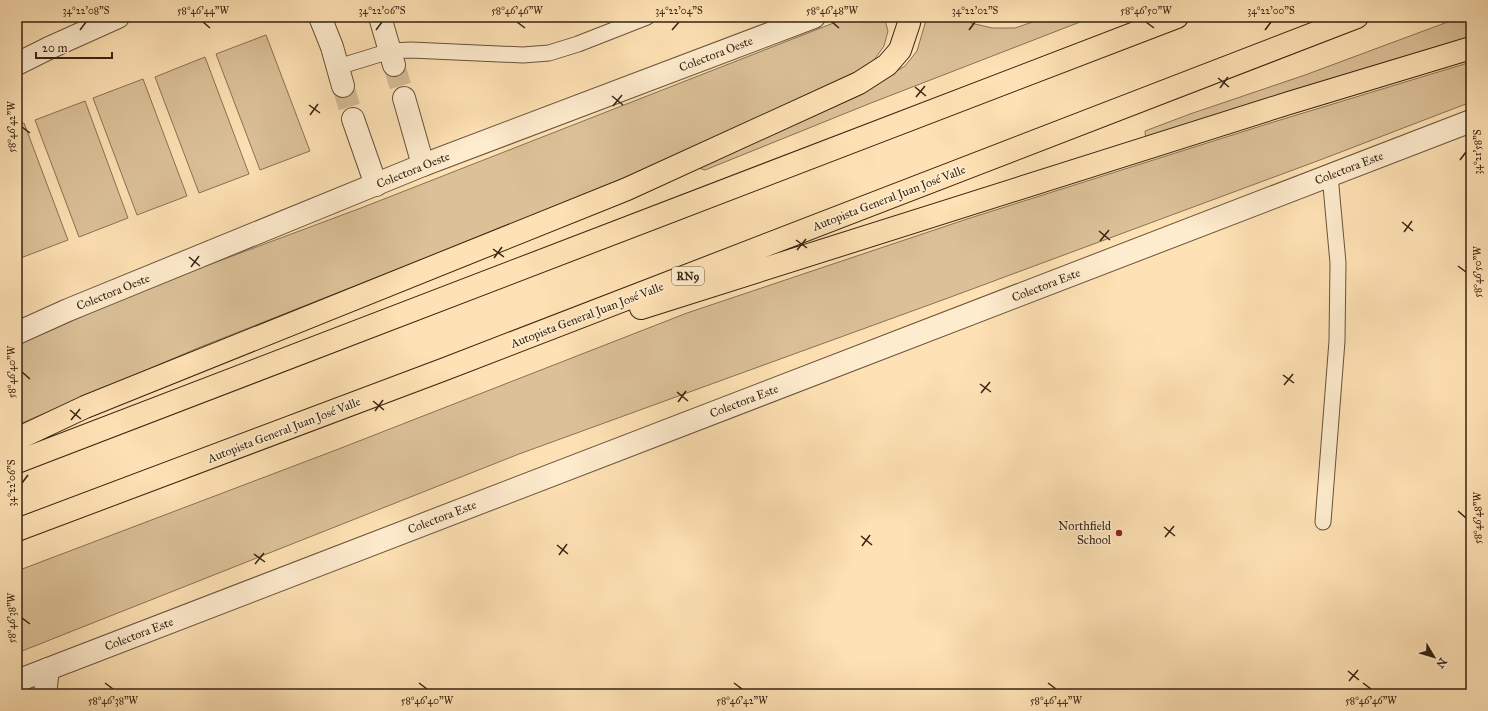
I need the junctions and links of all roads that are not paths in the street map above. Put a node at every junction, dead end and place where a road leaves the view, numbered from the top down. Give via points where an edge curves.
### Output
1 (118, 17) edge
2 (320, 17) edge
3 (380, 17) edge
4 (647, 17) edge
5 (814, 17) edge
6 (910, 17) edge
7 (1177, 17) edge
8 (1357, 17) edge
9 (1471, 48) edge
10 (392, 58) junction
11 (17, 64) edge
12 (340, 76) joint
13 (404, 98) tunnel mouth
14 (353, 119) tunnel mouth
15 (1471, 121) edge
16 (423, 165) junction
17 (1330, 176) junction
18 (376, 185) junction
19 (17, 333) edge
20 (446, 369) junction
21 (17, 439) edge
22 (17, 462) edge
23 (1323, 522) dead end
24 (17, 530) edge
25 (48, 669) junction
26 (17, 681) edge
27 (45, 694) edge

1 - 11 street
2 - 12 street
3 - 10 street
4 - 10 lane via 549,53 523,55 411,50
5 - 16 street, Colectora Oeste
6 - 21 highway via 900,50 886,65 859,83 627,189 84,407
7 - 22 highway
8 - 20 highway, Autopista General Juan José Valle / RN9
9 - 20 highway
10 - 12 lane
13 - 16 street
14 - 18 street
15 - 17 street, Colectora Este
16 - 18 street, Colectora Oeste
17 - 23 lane via 1338,262 1337,341
17 - 25 street, Colectora Este
18 - 19 street, Colectora Oeste
20 - 24 highway, Autopista General Juan José Valle / RN9
25 - 26 street, Colectora Este
25 - 27 street

